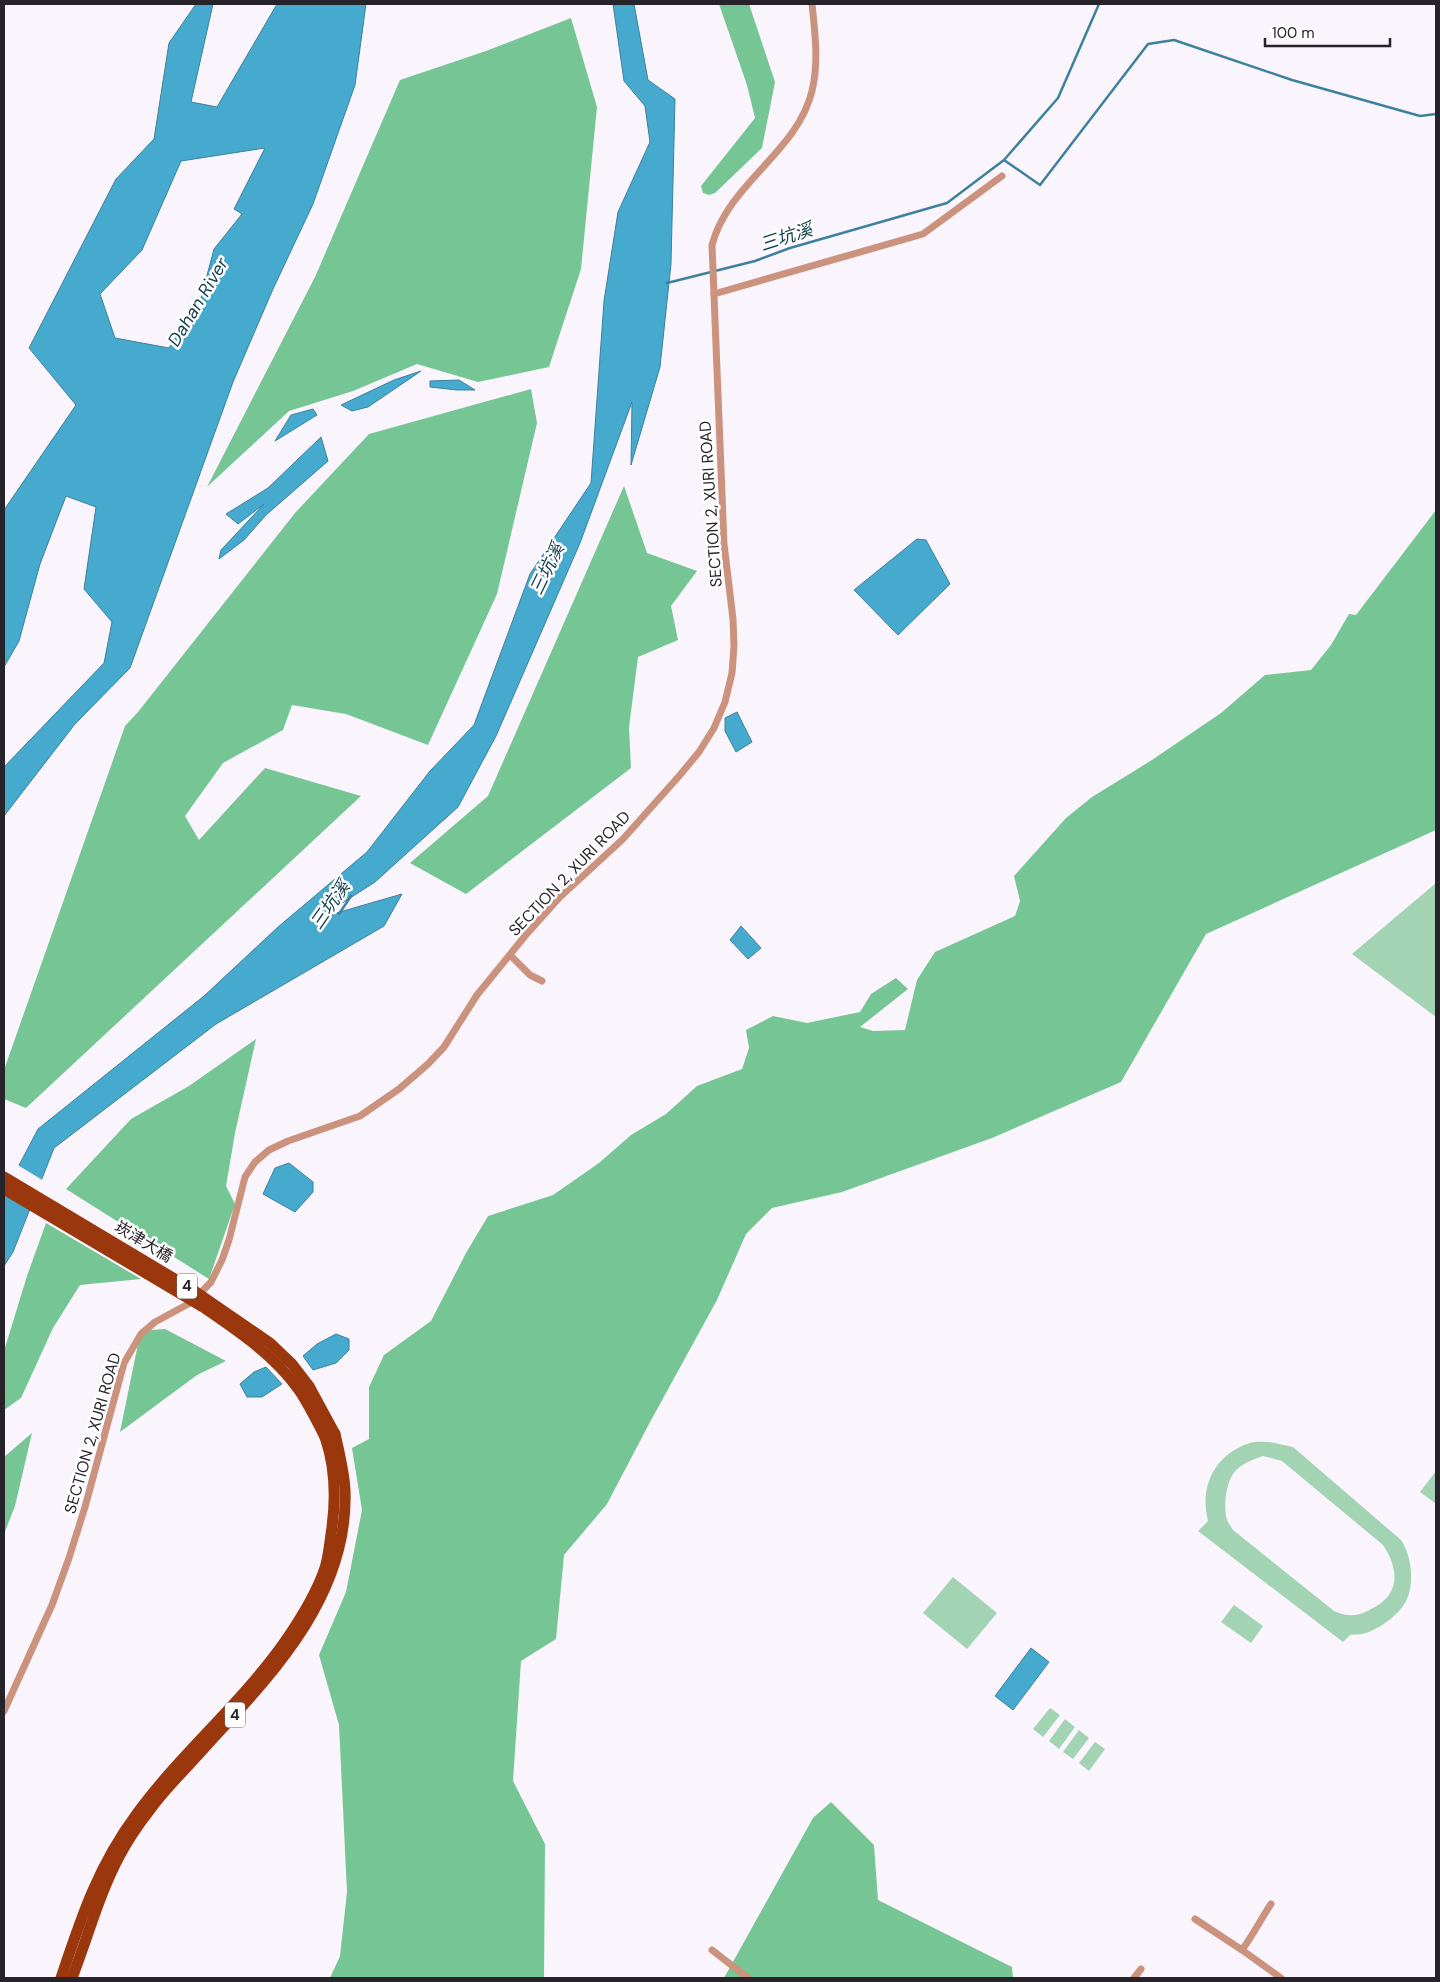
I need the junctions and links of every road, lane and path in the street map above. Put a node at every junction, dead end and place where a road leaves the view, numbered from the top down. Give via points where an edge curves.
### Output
1 (812, 4) edge
2 (1002, 176) dead end
3 (714, 291) junction
4 (510, 955) junction
5 (542, 981) dead end
6 (4, 1177) edge
7 (4, 1189) edge
8 (330, 1435) junction
9 (4, 1711) edge
10 (1271, 1904) dead end
11 (1195, 1919) dead end
12 (712, 1950) dead end
13 (1242, 1950) junction
14 (1141, 1970) dead end
15 (61, 1978) edge
16 (72, 1978) edge
17 (748, 1978) edge
18 (1134, 1978) edge
19 (1281, 1978) edge

1 - 3 street, SECTION 2, XURI ROAD via 817,55 812,92 805,111 785,143 747,184 716,230 711,261
2 - 3 street via 923,234
3 - 4 street, SECTION 2, XURI ROAD via 724,544 734,646 725,702 700,752 610,852 541,918
4 - 5 street via 530,975
4 - 9 street, SECTION 2, XURI ROAD via 477,995 444,1047 399,1089 360,1116 288,1141 268,1150 255,1162 245,1177 227,1247 211,1282 192,1302 155,1322 142,1334 124,1363 86,1507 69,1558 52,1605
6 - 8 main road, 崁津大橋 / 4, bridge via 193,1290 270,1343 309,1386
7 - 8 main road, 崁津大橋 / 4, bridge via 235,1329 269,1356 299,1390
8 - 15 main road, 4 via 334,1510 325,1567 313,1596 299,1623 272,1660 174,1766 117,1842 97,1878
8 - 16 main road, 4 via 345,1490 344,1512 336,1558 319,1603 268,1680 150,1810 120,1855
10 - 13 street
11 - 13 street
12 - 17 street
13 - 19 street
14 - 18 street

